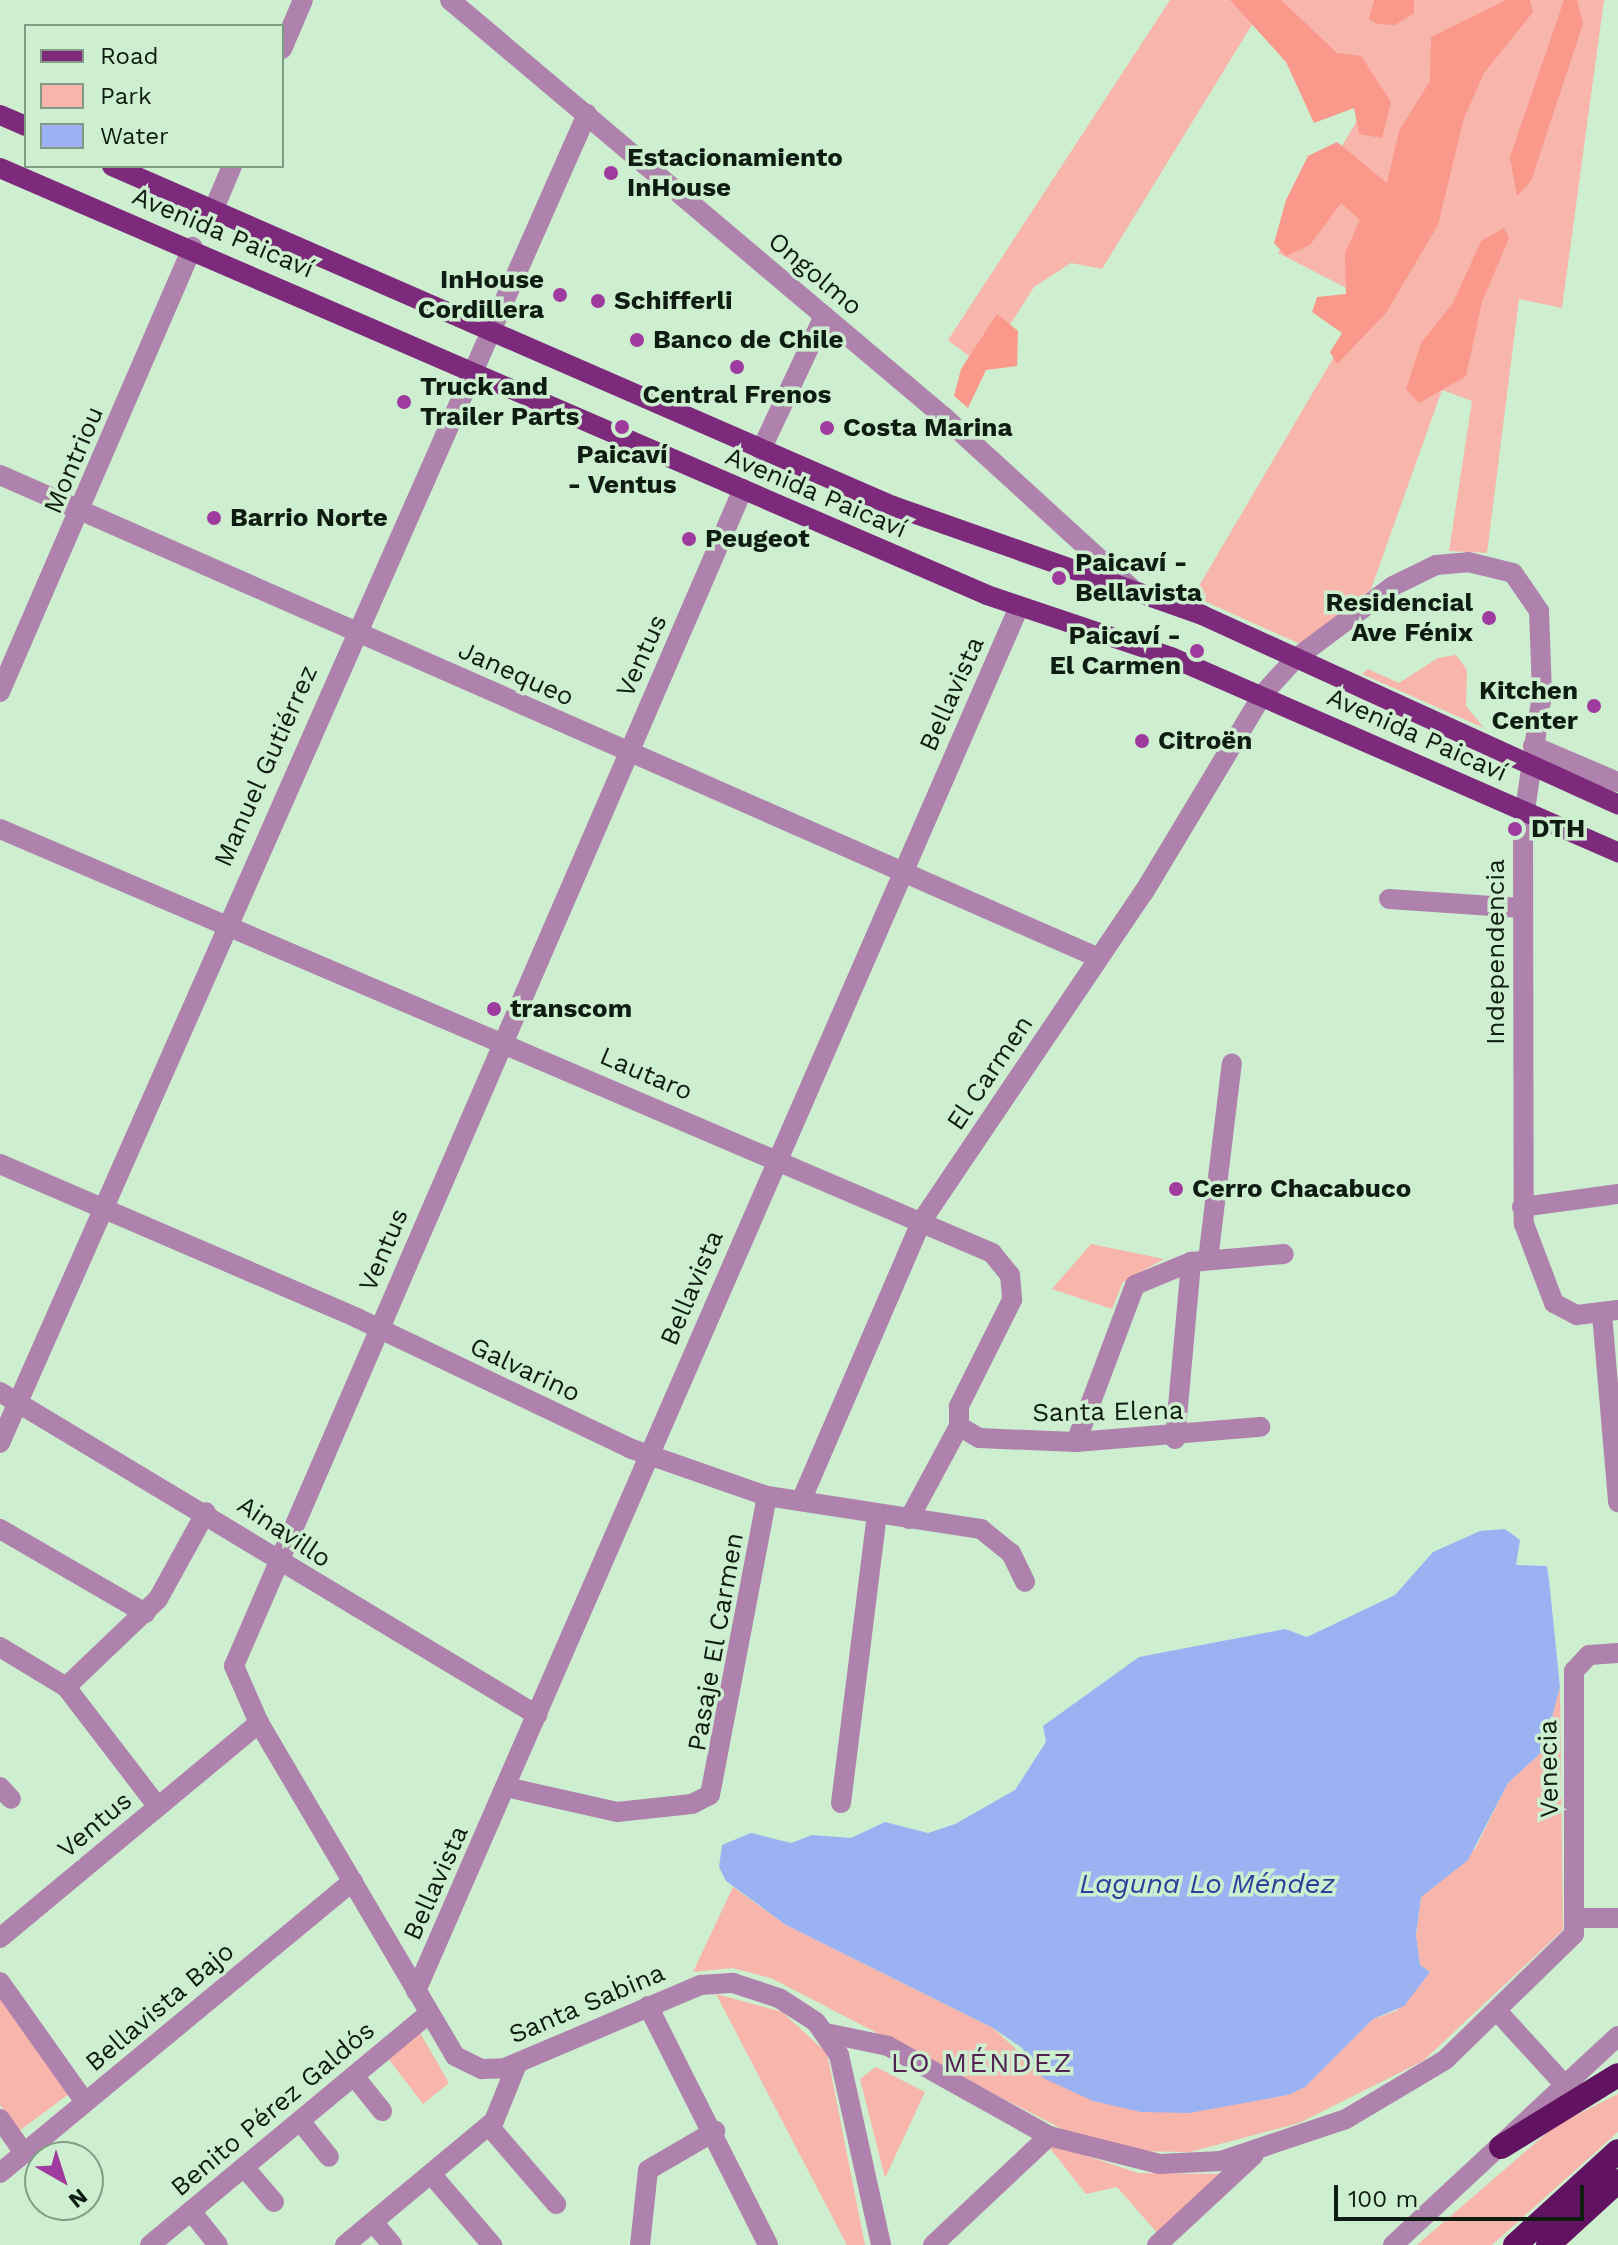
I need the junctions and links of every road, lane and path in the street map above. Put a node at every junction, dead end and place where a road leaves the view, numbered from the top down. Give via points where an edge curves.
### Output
1 (303, 0) edge
2 (450, 0) edge
3 (284, 44) edge
4 (587, 114) junction
5 (0, 115) edge
6 (24, 125) edge
7 (0, 168) edge
8 (116, 168) edge
9 (231, 168) edge
10 (213, 211) junction
11 (193, 247) junction
12 (824, 316) junction
13 (488, 327) junction
14 (467, 373) junction
15 (761, 450) junction
16 (0, 475) edge
17 (743, 489) junction
18 (80, 511) junction
19 (1140, 594) junction
20 (1019, 607) junction
21 (354, 631) junction
22 (1295, 659) junction
23 (0, 692) edge
24 (1263, 694) junction
25 (629, 752) junction
26 (1531, 756) junction
27 (1618, 782) edge
28 (1618, 805) edge
29 (1524, 812) junction
30 (0, 829) edge
31 (1618, 852) edge
32 (902, 872) junction
33 (1389, 899) dead end
34 (1522, 908) junction
35 (225, 924) junction
36 (1099, 958) junction
37 (502, 1042) junction
38 (1232, 1063) dead end
39 (777, 1158) junction
40 (0, 1164) edge
41 (1618, 1194) edge
42 (1522, 1207) junction
43 (103, 1209) junction
44 (921, 1222) junction
45 (1284, 1254) dead end
46 (1200, 1261) junction
47 (1610, 1312) edge
48 (378, 1329) junction
49 (0, 1392) edge
50 (20, 1403) junction
51 (959, 1426) junction
52 (1260, 1427) dead end
53 (1175, 1439) junction
54 (1076, 1442) junction
55 (0, 1443) edge
56 (649, 1454) junction
57 (767, 1496) junction
58 (801, 1501) junction
59 (1618, 1502) edge
60 (206, 1512) junction
61 (877, 1516) junction
62 (909, 1519) junction
63 (0, 1529) edge
64 (279, 1559) junction
65 (1025, 1582) dead end
66 (145, 1613) junction
67 (0, 1647) edge
68 (1618, 1653) edge
69 (66, 1687) junction
70 (537, 1715) junction
71 (259, 1723) junction
72 (506, 1787) junction
73 (841, 1803) dead end
74 (158, 1807) junction
75 (353, 1881) junction
76 (1577, 1918) junction
77 (1618, 1918) edge
78 (0, 1938) edge
79 (0, 1982) edge
80 (416, 1991) junction
81 (648, 2006) junction
82 (1497, 2011) junction
83 (429, 2013) junction
84 (826, 2033) junction
85 (1618, 2036) edge
86 (517, 2064) junction
87 (1618, 2075) edge
88 (354, 2076) junction
89 (1563, 2083) junction
90 (85, 2102) junction
91 (382, 2111) dead end
92 (0, 2119) edge
93 (300, 2121) junction
94 (489, 2126) junction
95 (715, 2131) junction
96 (1049, 2136) junction
97 (38, 2141) edge
98 (1501, 2147) junction
99 (1618, 2151) edge
100 (1257, 2152) junction
101 (24, 2153) joint
102 (329, 2157) dead end
103 (244, 2167) junction
104 (0, 2173) edge
105 (431, 2174) junction
106 (1618, 2181) edge
107 (274, 2202) dead end
108 (556, 2204) dead end
109 (191, 2211) junction
110 (373, 2222) junction
111 (1162, 2243) edge
112 (150, 2245) edge
113 (218, 2245) edge
114 (345, 2245) edge
115 (392, 2245) edge
116 (492, 2245) edge
117 (640, 2245) edge
118 (768, 2245) edge
119 (881, 2245) edge
120 (933, 2245) edge
121 (1393, 2245) edge
122 (1515, 2245) edge
123 (1548, 2245) edge

1 - 3 street
2 - 4 street, Ongolmo
4 - 12 street, Ongolmo
4 - 13 street, Manuel Gutiérrez
5 - 6 main road
7 - 11 main road, Avenida Paicaví
8 - 10 main road, Avenida Paicaví
9 - 10 street
10 - 13 main road, Avenida Paicaví
11 - 14 main road, Avenida Paicaví
11 - 18 street, Montriou
12 - 15 street
12 - 19 street, Ongolmo
13 - 14 street, Manuel Gutiérrez
13 - 15 main road, Avenida Paicaví
14 - 17 main road, Avenida Paicaví
14 - 21 street, Manuel Gutiérrez
15 - 19 main road, Avenida Paicaví via 952,530
16 - 18 street, Janequeo
17 - 20 main road, Avenida Paicaví
17 - 25 street, Ventus
18 - 21 street, Janequeo
18 - 23 street, Montriou
19 - 22 main road, Avenida Paicaví
20 - 24 main road, Avenida Paicaví
20 - 32 street, Bellavista
21 - 25 street, Janequeo
21 - 35 street, Manuel Gutiérrez
22 - 24 street, Independencia
22 - 26 main road, Avenida Paicaví
22 - 26 street, Independencia via 1415,573 1458,562 1501,568 1521,578 1542,628
24 - 29 main road, Avenida Paicaví
24 - 36 street, El Carmen
25 - 32 street, Janequeo
25 - 37 street, Ventus
26 - 27 street, Avenida Paicaví
26 - 28 main road, Avenida Paicaví
26 - 29 street, Independencia
29 - 31 main road, Avenida Paicaví
29 - 34 street, Independencia
30 - 35 street, Lautaro
32 - 36 street, Janequeo
32 - 39 street, Bellavista
33 - 34 street
34 - 42 street, Independencia
35 - 37 street, Lautaro
35 - 43 street, Manuel Gutiérrez
36 - 44 street, El Carmen
37 - 39 street, Lautaro
37 - 48 street, Ventus
38 - 46 street
39 - 44 street, Lautaro
39 - 56 street, Bellavista
40 - 43 street, Galvarino
41 - 42 street
42 - 47 street, Independencia via 1531,1258 1554,1303 1571,1314
43 - 48 street, Galvarino
43 - 50 street, Manuel Gutiérrez
44 - 51 street, Lautaro via 992,1253 1012,1283 1009,1307 959,1406
44 - 58 street, El Carmen
45 - 46 street
46 - 53 street
46 - 54 street via 1135,1285
47 - 59 street, Independencia
48 - 56 street, Galvarino
48 - 64 street, Ventus
49 - 50 street, Ainavillo
50 - 55 street, Manuel Gutiérrez
50 - 60 street, Ainavillo
51 - 54 street, Santa Elena via 979,1438
51 - 62 street, Lautaro
52 - 53 street, Santa Elena
53 - 54 street, Santa Elena
56 - 57 street, Galvarino
56 - 70 street, Bellavista
57 - 58 street, Galvarino
57 - 72 street, Pasaje El Carmen via 710,1795 692,1804 617,1812
58 - 61 street, Galvarino
60 - 64 street, Ainavillo
60 - 66 street
61 - 62 street, Galvarino
61 - 73 street
62 - 65 street, Galvarino via 992,1534
63 - 66 street
64 - 70 street, Ainavillo
64 - 71 street, Ventus via 234,1666
66 - 69 street
67 - 69 street
68 - 76 street, Venecia via 1589,1655 1574,1671
69 - 74 street
70 - 72 street, Bellavista
71 - 74 street, Ventus
71 - 75 street, Santa Sabina
72 - 80 street, Bellavista
74 - 78 street, Ventus
75 - 80 street, Santa Sabina
75 - 90 street, Bellavista Bajo
76 - 77 street
76 - 82 street via 1569,1943
79 - 90 street
80 - 83 street, Santa Sabina
81 - 84 street, Santa Sabina via 701,1985 733,1983 779,1998
81 - 86 street, Santa Sabina
81 - 95 street
82 - 89 street
82 - 100 street via 1413,2083 1346,2119
83 - 86 street, Santa Sabina via 462,2062 489,2070
83 - 88 street, Benito Pérez Galdós
84 - 96 street via 888,2046
84 - 119 street via 844,2069
85 - 89 street
86 - 94 street
87 - 98 highway
88 - 91 street
88 - 93 street, Benito Pérez Galdós
89 - 98 street
90 - 97 street, Bellavista Bajo
92 - 101 street
93 - 102 street
93 - 103 street, Benito Pérez Galdós
94 - 105 street
94 - 108 street
95 - 117 street via 648,2170
95 - 118 street
96 - 100 street via 1160,2164
96 - 120 street
98 - 121 street
99 - 122 highway
100 - 111 street
101 - 104 street, Bellavista Bajo
103 - 107 street
103 - 109 street, Benito Pérez Galdós
105 - 110 street
105 - 116 street
106 - 123 highway
109 - 112 street, Benito Pérez Galdós
109 - 113 street
110 - 114 street
110 - 115 street

